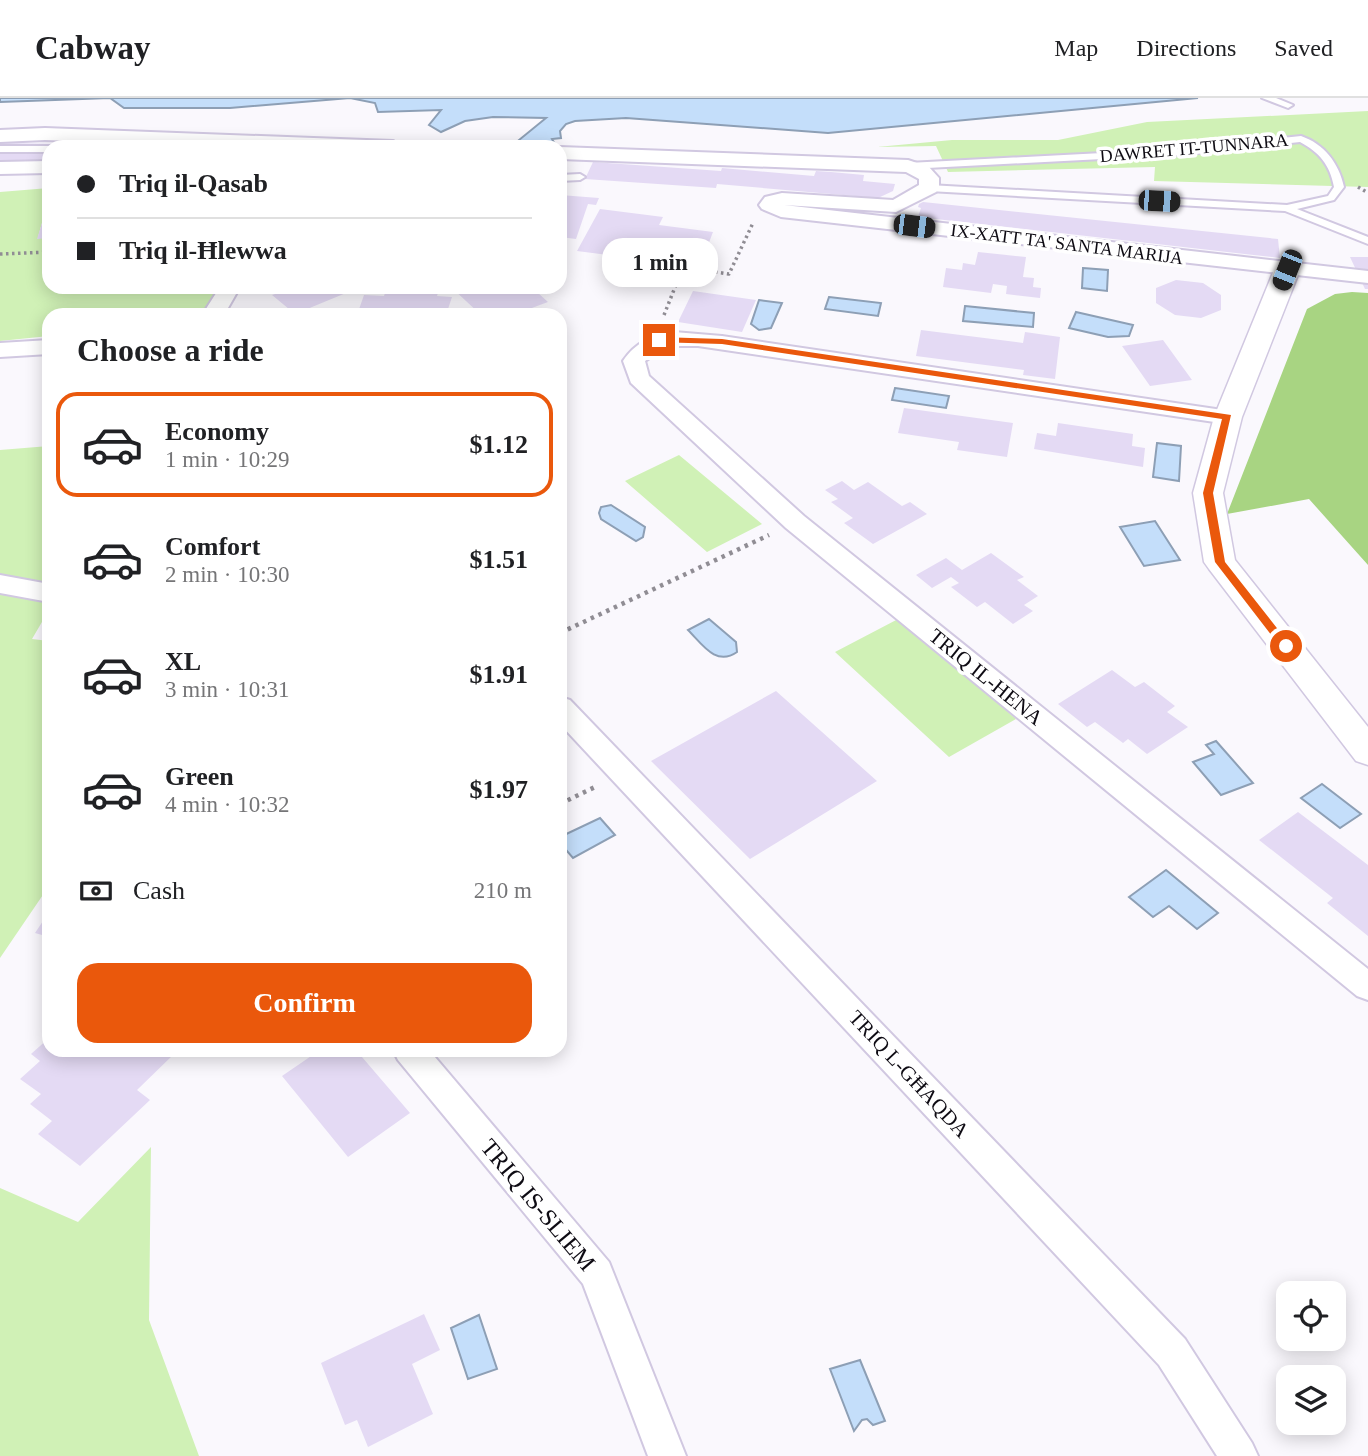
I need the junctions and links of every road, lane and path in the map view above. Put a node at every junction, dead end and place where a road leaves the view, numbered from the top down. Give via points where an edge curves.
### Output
1 (1267, 98) edge
2 (1287, 104) dead end
3 (0, 136) edge
4 (206, 140) edge
5 (0, 149) edge
6 (42, 149) edge
7 (567, 153) edge
8 (908, 166) junction
9 (42, 167) edge
10 (0, 168) edge
11 (580, 177) dead end
12 (567, 178) edge
13 (929, 188) junction
14 (1287, 208) junction
15 (749, 228) dead end
16 (1368, 241) edge
17 (42, 252) edge
18 (0, 254) edge
19 (1287, 270) junction
20 (1368, 277) edge
21 (650, 344) junction
22 (42, 347) edge
23 (0, 350) edge
24 (1228, 417) junction
25 (795, 522) junction
26 (0, 584) edge
27 (42, 592) edge
28 (567, 630) edge
29 (567, 714) edge
30 (1368, 752) edge
31 (1368, 987) edge
32 (416, 1057) edge
33 (667, 1456) edge
34 (1239, 1456) edge

1 - 2 lane
3 - 4 street
5 - 6 lane
7 - 8 street, DAWRET IT-TUNNARA
8 - 13 street via 929,178
8 - 14 lane, DAWRET IT-TUNNARA via 1179,152 1301,139 1327,157 1339,187 1331,198
9 - 10 street
11 - 12 lane
13 - 14 lane, DAWRET IT-TUNNARA
13 - 19 street, IX-XATT TA' SANTA MARIJA via 896,206 782,199 769,205 781,211
14 - 16 lane
15 - 21 path via 729,274 682,267
17 - 18 path
19 - 20 street, IX-XATT TA' SANTA MARIJA
19 - 24 street
21 - 24 street via 722,342
21 - 25 street, TRIQ IL-HENA via 634,361 639,378
22 - 23 street
24 - 30 street via 1208,493 1220,562
25 - 28 path
25 - 31 street, TRIQ IL-HENA
26 - 27 street
29 - 34 street, TRIQ L-GĦAQDA via 1172,1352
32 - 33 street, TRIQ IS-SLIEM via 597,1275

